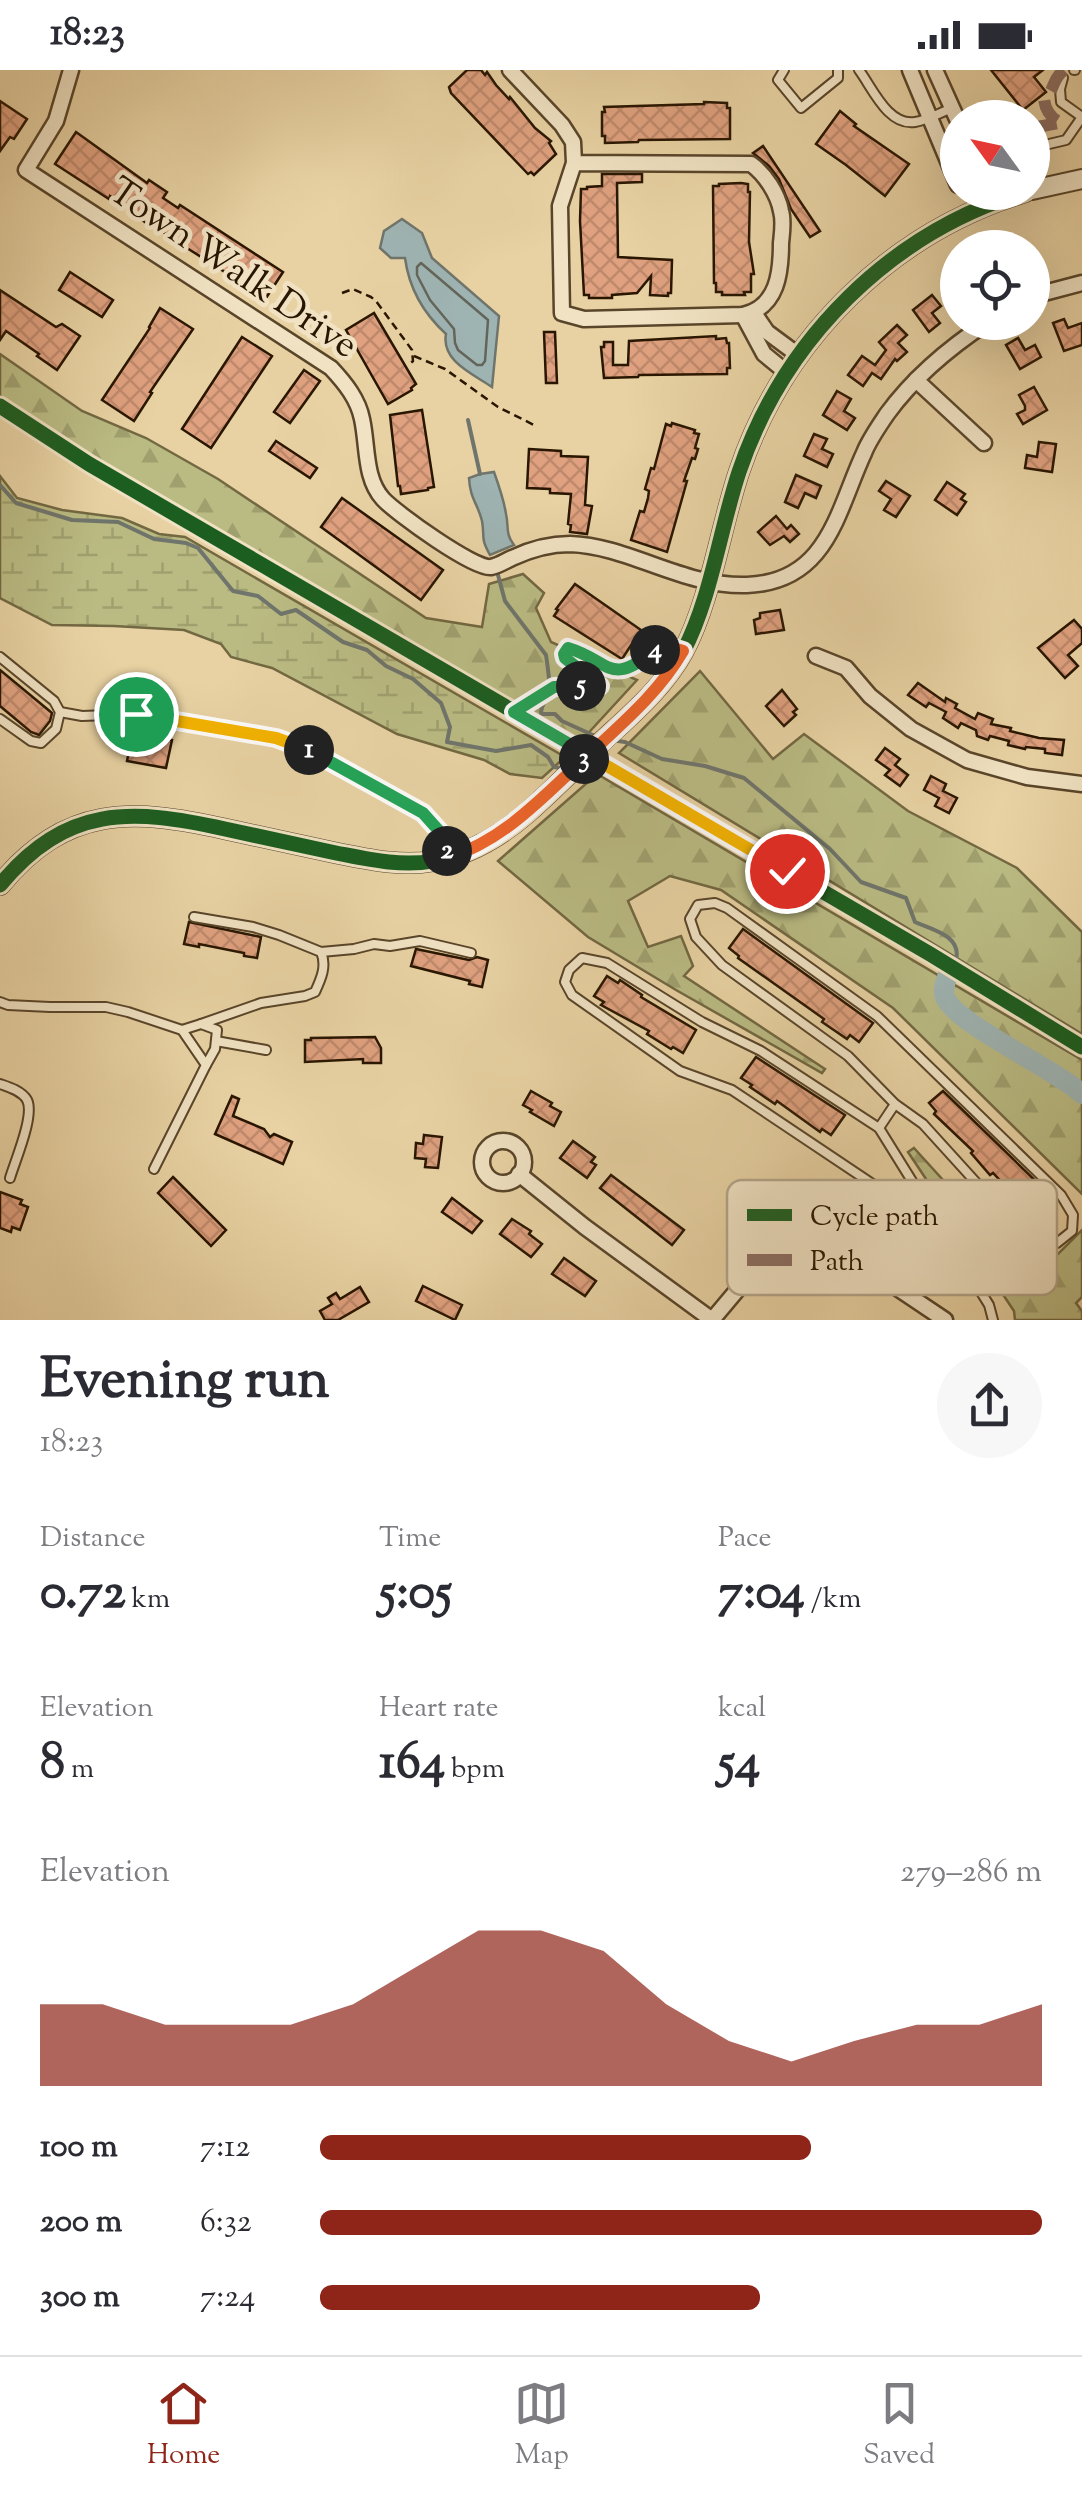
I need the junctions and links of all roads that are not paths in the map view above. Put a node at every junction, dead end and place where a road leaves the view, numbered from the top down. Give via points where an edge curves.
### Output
1 (71, 70) edge
2 (510, 70) edge
3 (784, 70) edge
4 (838, 70) edge
5 (859, 70) edge
6 (910, 70) edge
7 (935, 70) edge
8 (1063, 78) dead end
9 (949, 100) edge
10 (940, 116) edge
11 (929, 117) junction
12 (1082, 117) edge
13 (940, 142) edge
14 (1050, 144) edge
15 (574, 163) junction
16 (1082, 179) edge
17 (1050, 186) edge
18 (969, 210) edge
19 (974, 210) edge
20 (970, 213) junction
21 (1082, 282) edge
22 (1050, 291) edge
23 (749, 314) junction
24 (962, 340) edge
25 (798, 355) junction
26 (786, 372) junction
27 (916, 380) junction
28 (984, 444) dead end
29 (708, 582) junction
30 (816, 656) dead end
31 (0, 658) edge
32 (60, 712) junction
33 (0, 719) edge
34 (1082, 784) edge
35 (448, 858) junction
36 (0, 886) edge
37 (194, 916) dead end
38 (321, 952) junction
39 (472, 953) dead end
40 (0, 1002) edge
41 (202, 1024) junction
42 (182, 1030) junction
43 (216, 1041) junction
44 (266, 1050) dead end
45 (206, 1065) junction
46 (0, 1084) edge
47 (895, 1104) junction
48 (878, 1128) junction
49 (154, 1170) dead end
50 (520, 1174) dead end
51 (10, 1178) dead end
52 (867, 1180) edge
53 (909, 1180) edge
54 (974, 1180) edge
55 (1046, 1180) edge
56 (1057, 1191) edge
57 (1057, 1244) edge
58 (733, 1295) edge
59 (908, 1295) edge
60 (983, 1295) edge
61 (712, 1320) edge
62 (945, 1320) edge
63 (993, 1320) edge

1 - 29 street, Town Walk Drive via 56,121 26,170 331,368 362,416 371,478 384,500 484,568 544,545 576,544
2 - 15 street via 570,134
3 - 4 lane via 778,80 800,108 838,78
5 - 11 lane via 899,121
6 - 11 street
7 - 9 street
8 - 12 lane via 1062,102
10 - 11 lane
11 - 13 street
12 - 14 lane via 1066,140
15 - 23 street via 560,206 562,313 584,319
15 - 23 street via 743,162 757,168 782,214 781,272
16 - 17 street
18 - 20 street
19 - 20 street
20 - 25 street via 874,272
21 - 22 street
23 - 25 street
23 - 26 street via 764,354
24 - 27 street
25 - 26 street
26 - 29 street via 746,454
27 - 28 street
27 - 29 street via 864,450 838,520 806,564 753,584
29 - 35 street via 683,651 648,699 529,811 490,840
30 - 34 street via 846,668 911,729 967,760 1027,778
31 - 32 lane
32 - 33 lane via 41,743
32 - 35 lane via 136,714 304,748 423,813 440,832
35 - 36 street via 397,863 168,817 122,816 82,824 46,842
37 - 38 lane via 266,931
38 - 39 lane via 420,941
38 - 41 lane via 314,992
40 - 42 lane via 106,1007
41 - 42 lane
41 - 43 lane via 217,1030
42 - 45 lane
43 - 44 lane
43 - 45 lane
45 - 49 lane
46 - 51 lane via 28,1102
47 - 48 lane
47 - 54 lane via 923,1124
47 - 55 lane via 848,1056 722,965 696,937 690,918 698,904 727,908 877,1016
48 - 52 lane via 761,1050 607,963 582,958 570,970 572,996 680,1071 732,1090
48 - 53 lane
50 - 61 street
56 - 57 lane via 1073,1215 1072,1231
58 - 61 street
59 - 62 street
60 - 63 lane

